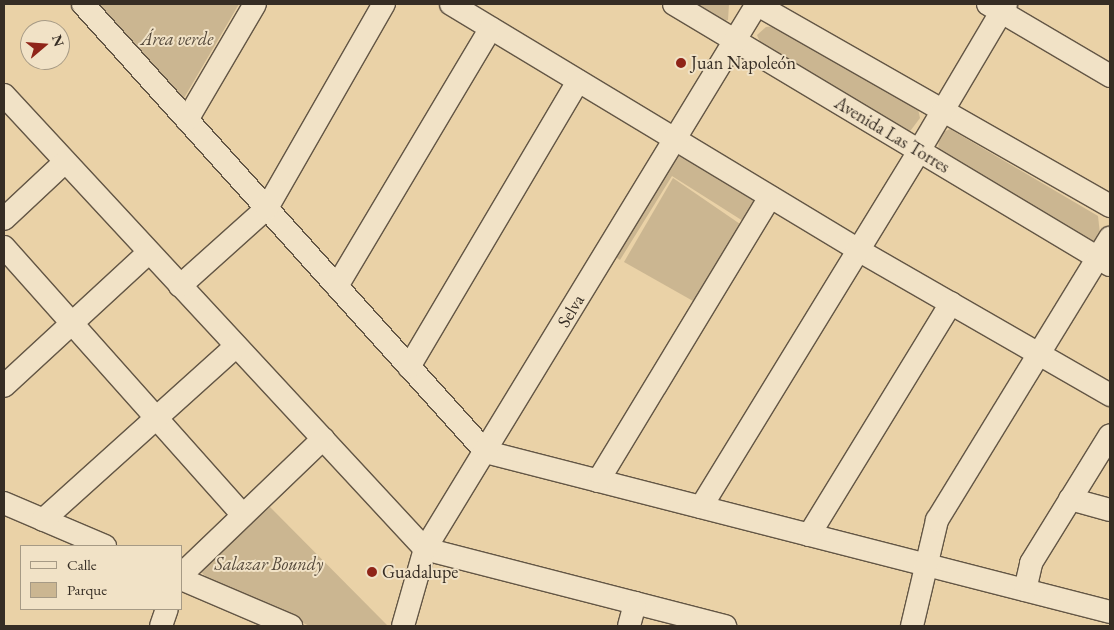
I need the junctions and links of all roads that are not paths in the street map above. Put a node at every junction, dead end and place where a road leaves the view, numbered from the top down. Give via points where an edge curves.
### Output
1 (82, 4) edge
2 (255, 4) edge
3 (384, 4) edge
4 (451, 4) edge
5 (674, 4) edge
6 (757, 4) edge
7 (998, 6) edge
8 (491, 28) junction
9 (736, 40) junction
10 (1110, 76) edge
11 (578, 81) junction
12 (4, 96) edge
13 (943, 110) junction
14 (187, 120) junction
15 (675, 139) junction
16 (919, 151) junction
17 (65, 162) junction
18 (770, 197) junction
19 (1110, 206) edge
20 (267, 208) junction
21 (4, 219) edge
22 (1110, 238) edge
23 (4, 247) edge
24 (858, 250) junction
25 (149, 252) junction
26 (1104, 262) edge
27 (180, 286) junction
28 (337, 286) junction
29 (951, 303) junction
30 (72, 323) junction
31 (236, 346) junction
32 (1039, 354) junction
33 (409, 368) junction
34 (4, 386) edge
35 (1110, 395) edge
36 (156, 418) junction
37 (1110, 435) edge
38 (323, 439) junction
39 (486, 452) junction
40 (598, 481) junction
41 (1070, 499) junction
42 (4, 503) edge
43 (701, 507) junction
44 (1110, 510) edge
45 (244, 515) junction
46 (43, 520) junction
47 (809, 535) junction
48 (103, 545) edge
49 (426, 549) junction
50 (926, 565) junction
51 (182, 576) edge
52 (182, 577) edge
53 (1025, 590) junction
54 (635, 603) junction
55 (167, 610) edge
56 (1110, 612) edge
57 (161, 626) edge
58 (289, 626) edge
59 (403, 626) edge
60 (629, 626) edge
61 (725, 626) edge
62 (912, 626) edge

1 - 14 street
2 - 14 street
3 - 20 street
4 - 8 street
5 - 9 street, Avenida Las Torres
6 - 9 street, Selva
6 - 13 street
7 - 10 street
7 - 13 street
8 - 11 street
8 - 28 street
9 - 15 street, Selva
9 - 16 street, Avenida Las Torres
11 - 15 street
11 - 33 street
12 - 17 street
13 - 16 street
13 - 19 street
14 - 20 street
15 - 18 street
15 - 39 street, Selva
16 - 24 street
16 - 26 street, Avenida Las Torres
17 - 21 street
17 - 25 street
18 - 24 street
18 - 40 street
20 - 27 street
20 - 28 street
22 - 26 street
23 - 30 street
24 - 29 street
24 - 43 street
25 - 27 street
25 - 30 street
26 - 32 street
27 - 31 street
28 - 33 street
29 - 32 street
29 - 47 street
30 - 34 street
30 - 36 street
31 - 36 street
31 - 38 street
32 - 35 street
32 - 50 street via 937,520
33 - 39 street
36 - 45 street
36 - 46 street
37 - 41 street
38 - 45 street
38 - 49 street
39 - 40 street
39 - 49 street, Selva
40 - 43 street
41 - 44 street
41 - 53 street via 1031,563
42 - 46 street
43 - 47 street
45 - 51 street
46 - 48 street
47 - 50 street
49 - 54 street
49 - 59 street, Selva
50 - 53 street
50 - 62 street
52 - 58 street
53 - 56 street
54 - 60 street
54 - 61 street
55 - 57 street

